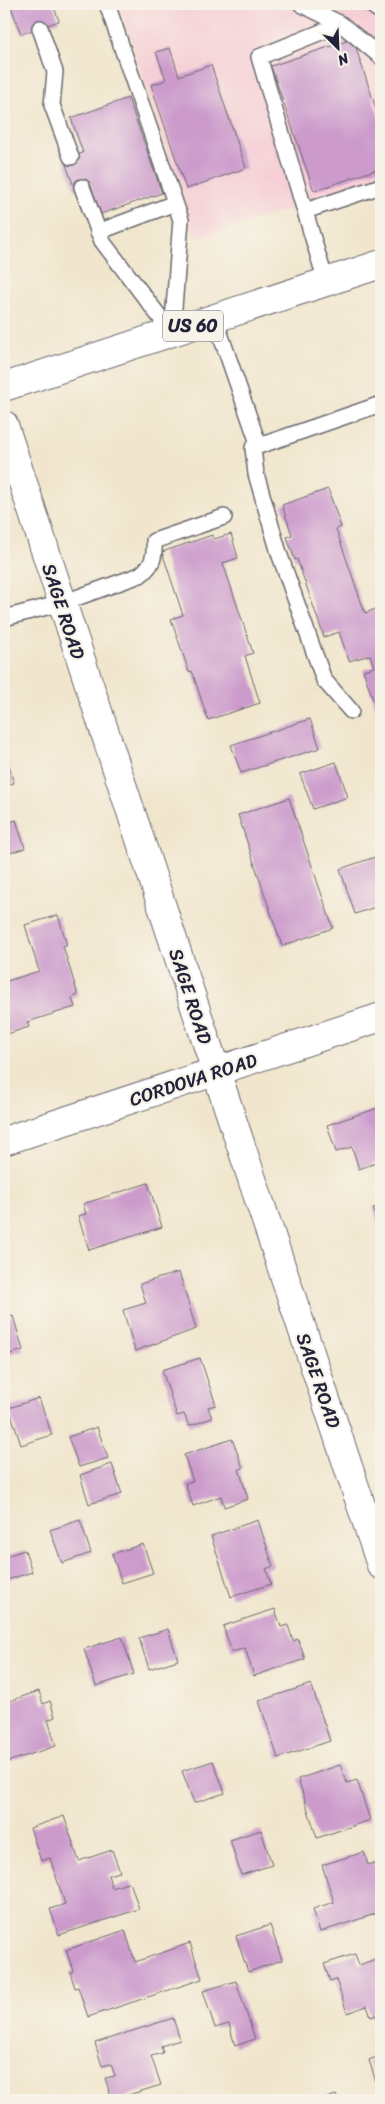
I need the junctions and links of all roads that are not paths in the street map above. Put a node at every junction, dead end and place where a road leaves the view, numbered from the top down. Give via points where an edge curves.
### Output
1 (109, 4) edge
2 (301, 4) edge
3 (370, 4) edge
4 (381, 12) edge
5 (340, 24) junction
6 (40, 28) dead end
7 (381, 57) edge
8 (71, 157) dead end
9 (381, 186) edge
10 (82, 188) dead end
11 (175, 202) junction
12 (305, 211) junction
13 (98, 232) junction
14 (381, 264) edge
15 (326, 282) junction
16 (215, 319) junction
17 (172, 333) junction
18 (4, 387) edge
19 (381, 404) edge
20 (4, 425) edge
21 (260, 446) junction
22 (224, 517) dead end
23 (62, 603) junction
24 (4, 618) edge
25 (351, 711) dead end
26 (381, 1017) edge
27 (216, 1071) junction
28 (4, 1141) edge
29 (381, 1565) edge

1 - 11 lane
2 - 5 lane
3 - 4 lane
5 - 7 lane
5 - 12 lane via 259,57
6 - 8 lane via 55,72 52,105
9 - 12 lane
10 - 13 lane
11 - 13 lane
11 - 17 lane via 181,220
12 - 15 lane
13 - 17 lane
14 - 15 street, US 60
15 - 16 street, US 60
16 - 17 street, US 60
16 - 21 lane
17 - 18 street, US 60
19 - 21 lane
20 - 23 street, SAGE ROAD
21 - 25 lane via 253,448 256,474 279,554 324,680
22 - 23 lane via 154,541 155,557 145,571
23 - 24 lane
23 - 27 street, SAGE ROAD
26 - 27 street, CORDOVA ROAD
27 - 28 street, CORDOVA ROAD
27 - 29 street, SAGE ROAD

